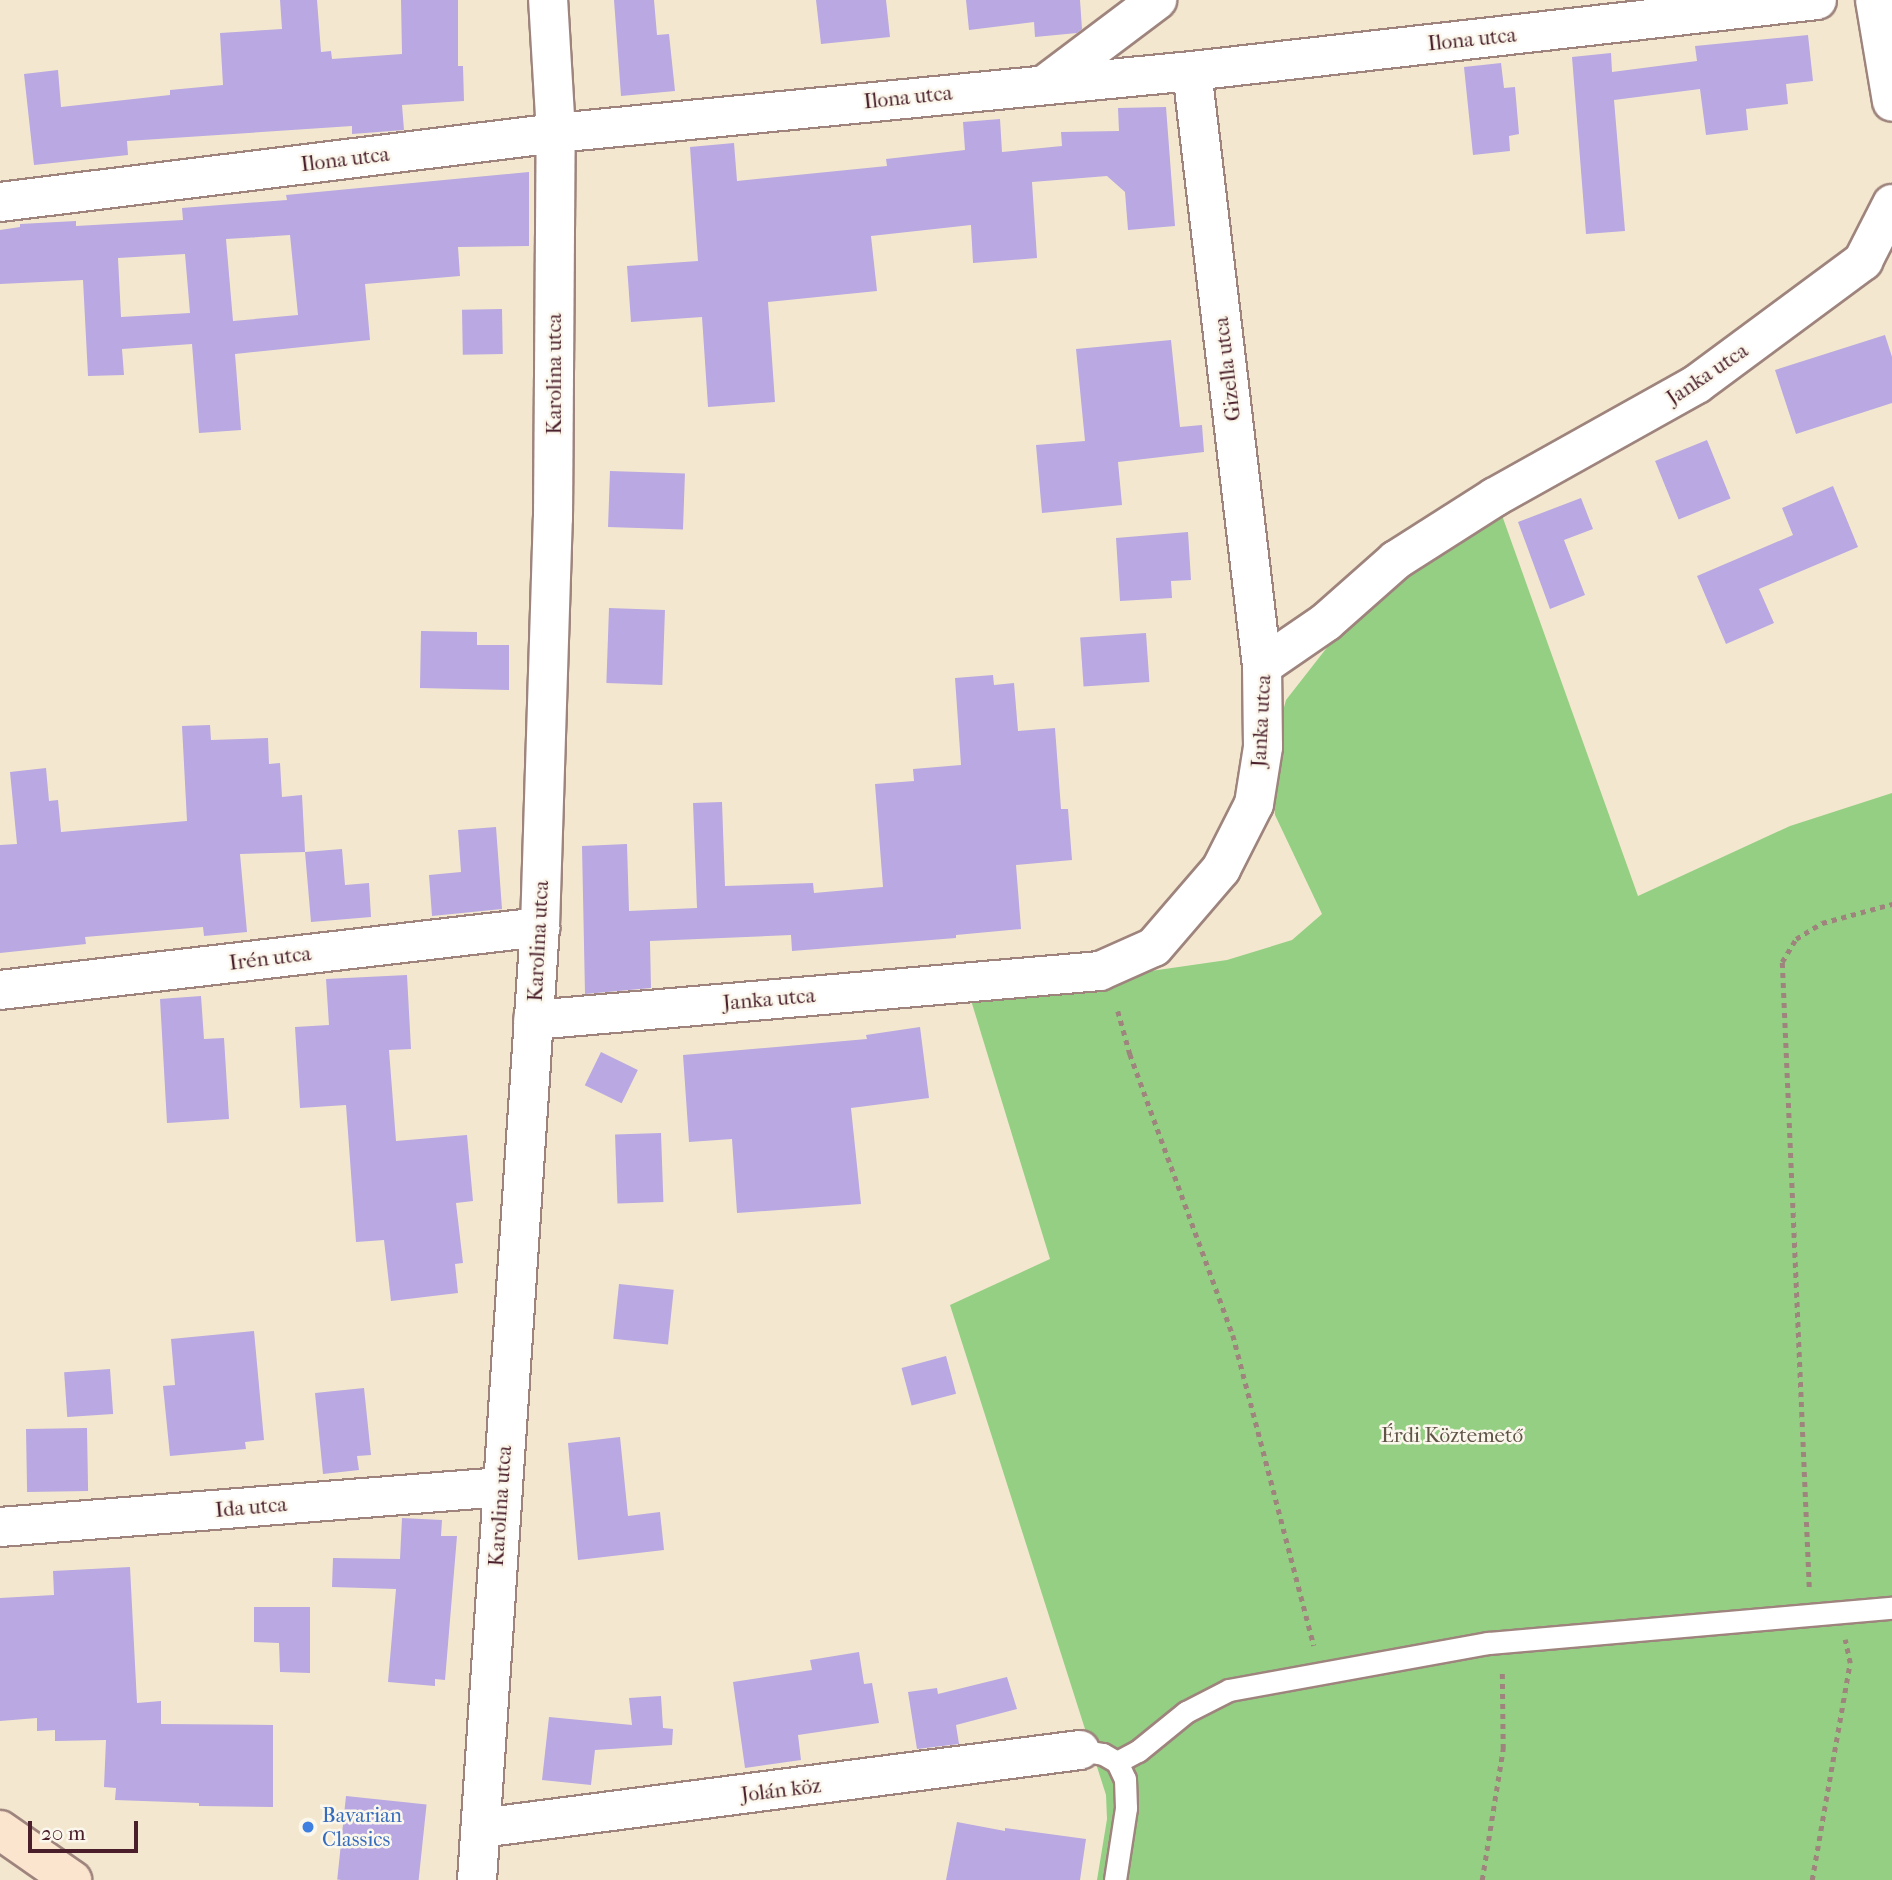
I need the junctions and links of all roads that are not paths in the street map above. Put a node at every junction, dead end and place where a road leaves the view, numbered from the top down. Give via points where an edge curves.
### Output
1 (548, 0) edge
2 (1157, 0) edge
3 (1817, 0) edge
4 (1875, 0) edge
5 (1192, 71) junction
6 (1047, 83) junction
7 (1892, 102) edge
8 (556, 133) junction
9 (0, 202) edge
10 (1892, 204) edge
11 (1262, 666) junction
12 (540, 927) junction
13 (0, 990) edge
14 (534, 1020) junction
15 (501, 1487) junction
16 (0, 1527) edge
17 (1892, 1608) edge
18 (1080, 1750) joint
19 (1117, 1762) junction
20 (481, 1828) junction
21 (0, 1830) edge
22 (72, 1880) edge
23 (477, 1880) edge
24 (1115, 1880) edge

1 - 8 street, Karolina utca
2 - 6 street
3 - 5 street, Ilona utca
4 - 7 street
5 - 6 street, Ilona utca
5 - 11 street, Gizella utca
6 - 8 street, Ilona utca
8 - 9 street, Ilona utca
8 - 12 street, Karolina utca via 553,518
10 - 11 street, Janka utca via 1863,261 1697,384 1495,497 1396,560 1326,622
11 - 14 street, Janka utca via 1263,747 1254,804 1221,869 1154,947 1100,971
12 - 13 street, Irén utca
12 - 14 street, Karolina utca
14 - 15 street, Karolina utca
15 - 16 street, Ida utca
15 - 20 street, Karolina utca
17 - 19 lane via 1488,1643 1229,1690 1186,1712
18 - 19 lane
18 - 20 street, Jolán köz
19 - 24 lane via 1125,1779 1126,1808
20 - 23 street, Karolina utca
21 - 22 main road

